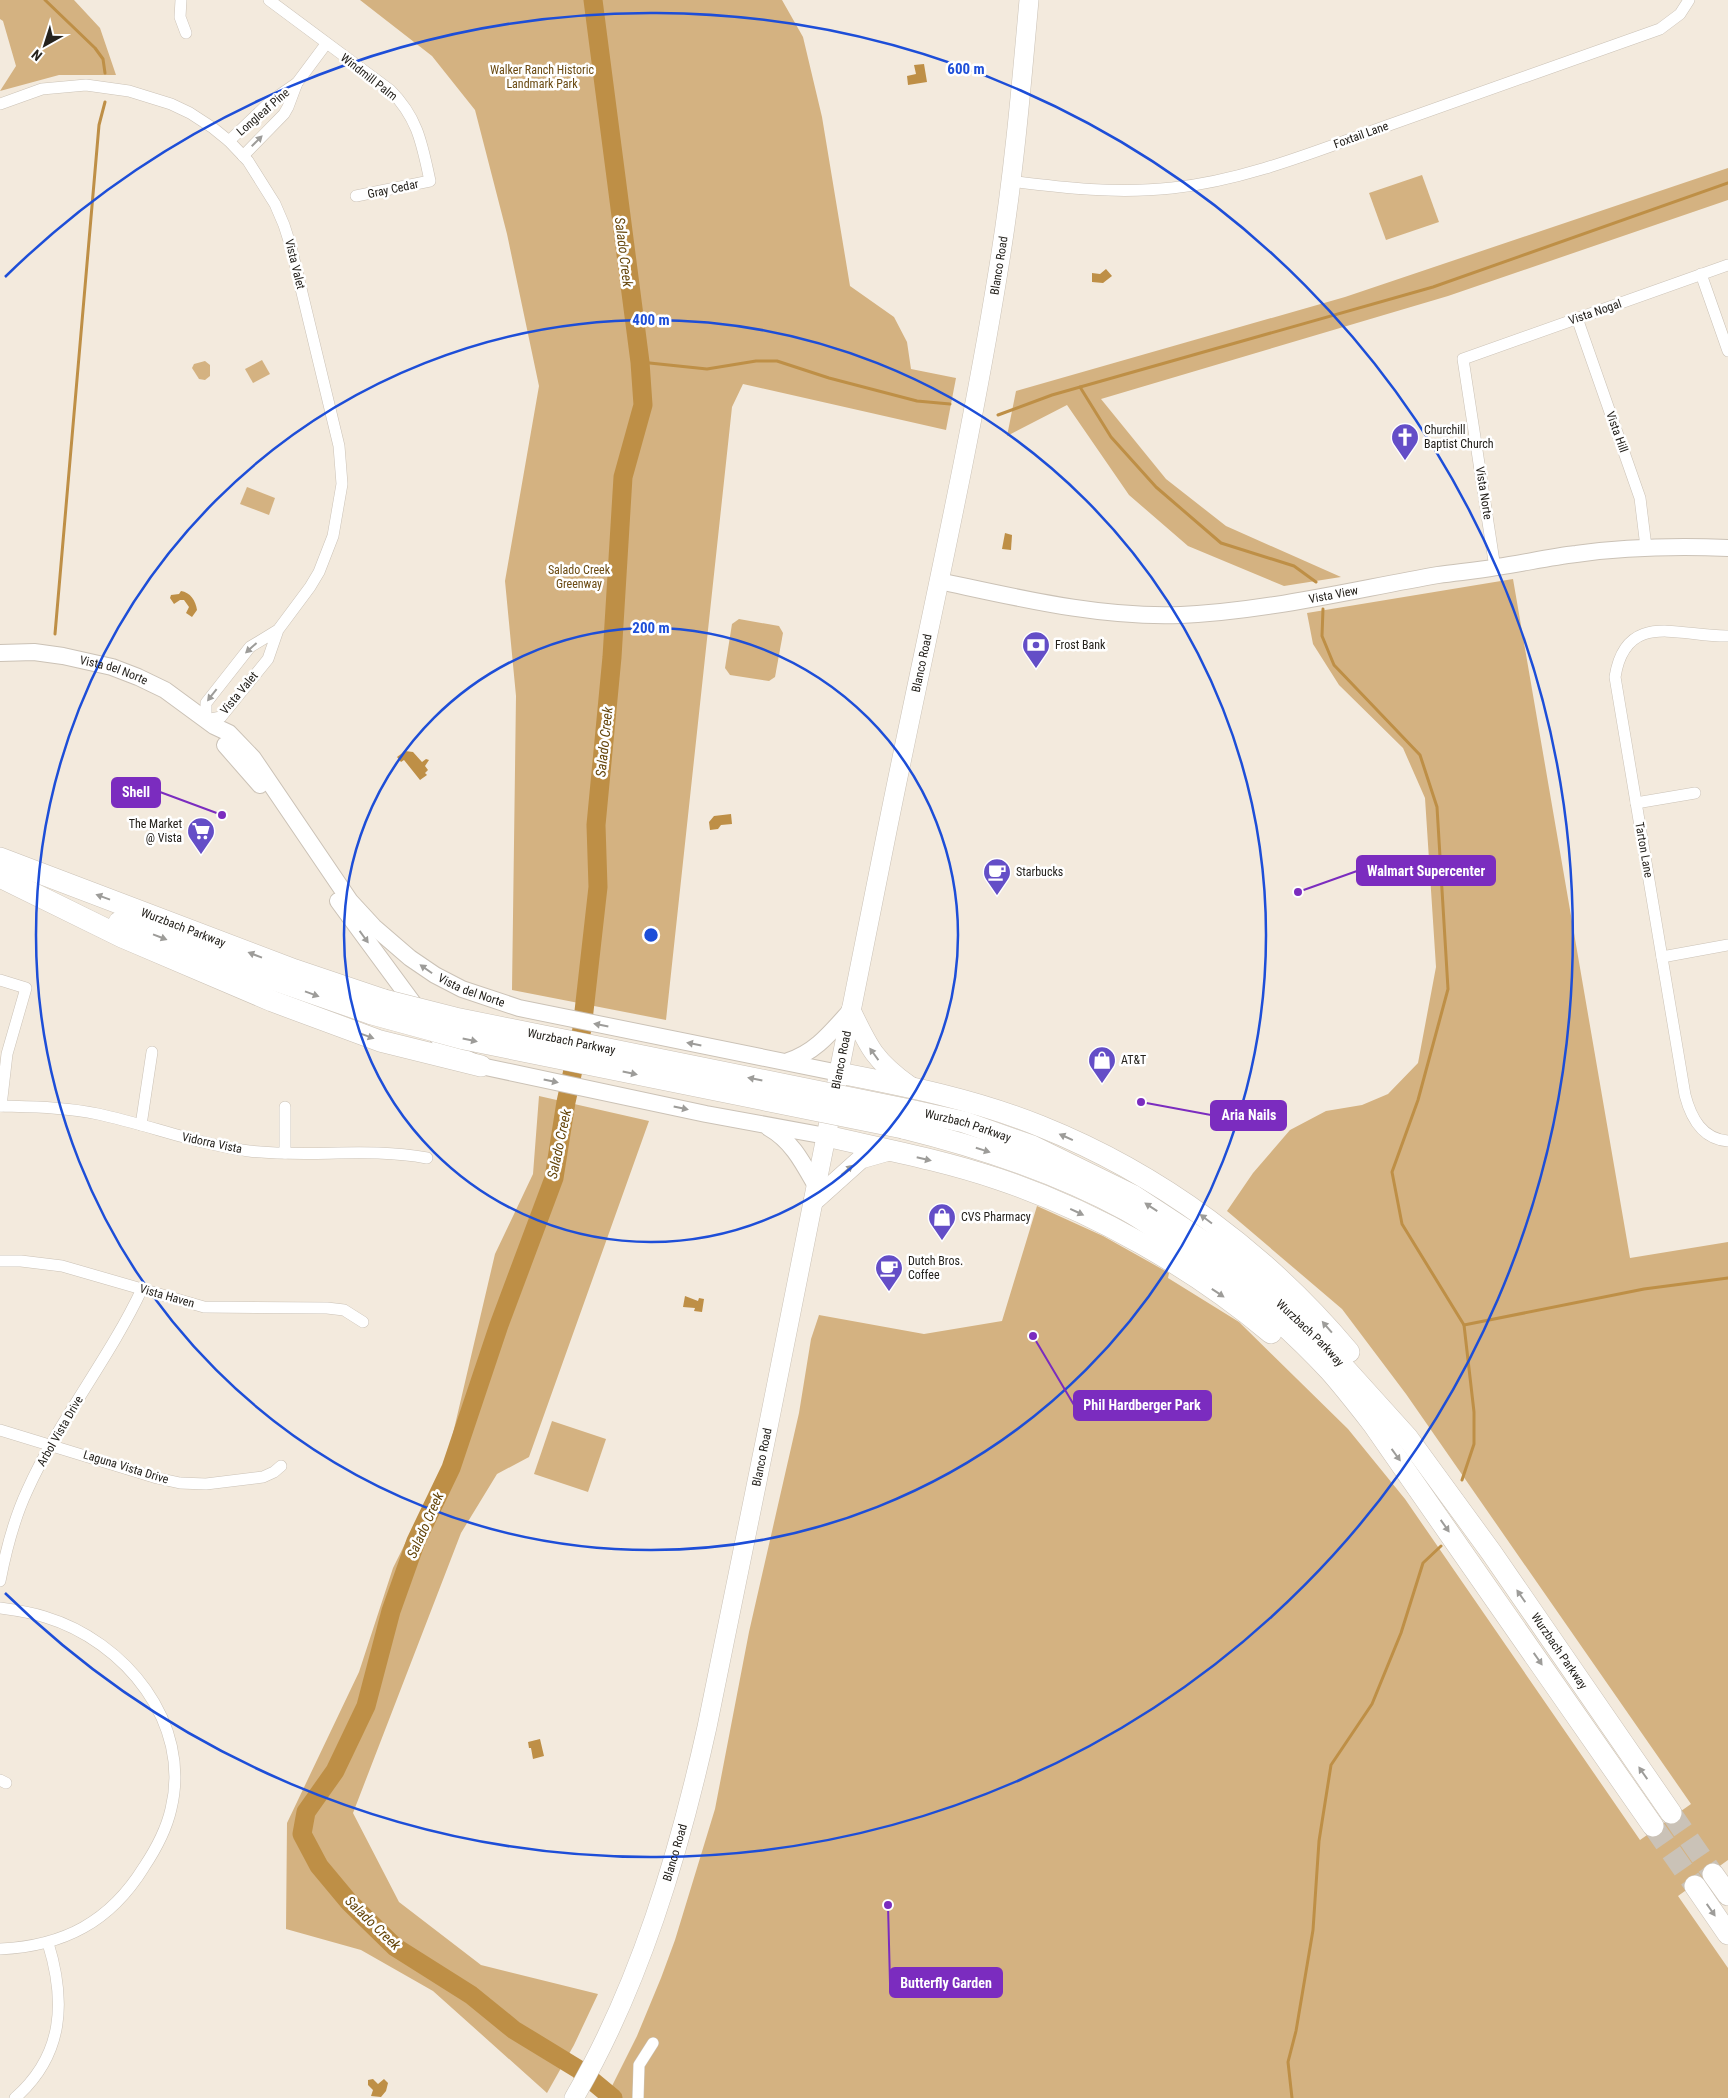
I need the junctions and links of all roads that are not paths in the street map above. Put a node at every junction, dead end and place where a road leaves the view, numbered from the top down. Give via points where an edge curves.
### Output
1 (181, 0) edge
2 (269, 0) edge
3 (1029, 0) edge
4 (1689, 0) edge
5 (186, 33) dead end
6 (326, 44) junction
7 (297, 83) junction
8 (0, 104) edge
9 (259, 113) junction
10 (272, 126) junction
11 (229, 141) junction
12 (243, 156) junction
13 (430, 181) joint
14 (1010, 181) junction
15 (356, 196) dead end
16 (1728, 265) edge
17 (1701, 274) junction
18 (1577, 318) junction
19 (1728, 351) edge
20 (1463, 359) joint
21 (1646, 548) junction
22 (1728, 548) edge
23 (1495, 568) junction
24 (939, 581) junction
25 (278, 630) junction
26 (1728, 636) edge
27 (0, 652) edge
28 (210, 723) junction
29 (1695, 793) dead end
30 (1636, 803) junction
31 (0, 849) edge
32 (0, 858) edge
33 (0, 877) edge
34 (50, 878) junction
35 (1728, 945) edge
36 (1662, 957) junction
37 (0, 980) edge
38 (378, 1007) junction
39 (851, 1010) junction
40 (152, 1052) dead end
41 (781, 1060) junction
42 (481, 1066) junction
43 (839, 1073) junction
44 (903, 1085) junction
45 (0, 1106) edge
46 (285, 1107) dead end
47 (904, 1119) junction
48 (762, 1124) junction
49 (141, 1125) junction
50 (826, 1136) junction
51 (1728, 1141) edge
52 (890, 1151) junction
53 (285, 1153) junction
54 (426, 1158) dead end
55 (815, 1194) junction
56 (0, 1260) edge
57 (142, 1290) junction
58 (363, 1322) dead end
59 (1373, 1424) junction
60 (0, 1430) edge
61 (1407, 1437) junction
62 (51, 1444) junction
63 (281, 1466) dead end
64 (0, 1581) edge
65 (0, 1608) edge
66 (1671, 1813) tunnel mouth
67 (1653, 1826) tunnel mouth
68 (1714, 1874) tunnel mouth
69 (1695, 1886) tunnel mouth
70 (1728, 1895) edge
71 (1728, 1934) edge
72 (48, 1943) junction
73 (0, 1949) edge
74 (653, 2043) dead end
75 (15, 2098) edge
76 (574, 2098) edge
77 (638, 2098) edge

1 - 5 street via 180,17
2 - 6 street, Windmill Palm
3 - 14 main road, Blanco Road
4 - 14 street, Foxtail Lane via 1680,14 1660,29 1270,167 1199,184 1143,190 1108,191
6 - 7 street, Longleaf Pine
6 - 13 street, Windmill Palm via 390,90 402,103 419,134
7 - 9 street, Longleaf Pine
7 - 10 street, Longleaf Pine via 288,108
8 - 11 street, Vista Valet via 42,89 64,86 86,85 129,91 190,113
9 - 10 street
9 - 11 street, Longleaf Pine
12 -> 10 street, Longleaf Pine
11 - 12 street, Vista Valet
12 - 25 street, Vista Valet via 275,204 291,246 339,446 342,484 328,552 310,587
13 - 15 street, Gray Cedar
14 - 24 main road, Blanco Road via 997,278
16 - 17 street, Vista Nogal
17 - 18 street, Vista Nogal
17 - 19 street
18 - 20 street, Vista Nogal
18 - 21 street, Vista Hill via 1640,498
20 - 23 street, Vista Norte
21 - 22 street, Vista View
21 - 23 street, Vista View via 1576,554
23 - 24 street, Vista View via 1302,601 1181,614 1088,610
24 - 39 main road, Blanco Road
25 - 28 street, Vista Valet via 268,660 221,717
25 -> 28 street, Vista Valet via 250,647 206,703
26 - 30 street, Tarton Lane via 1659,630 1640,634 1618,661 1616,686
27 - 28 street, Vista del Norte via 34,652 112,667 165,690
41 -> 28 street, Vista del Norte via 519,1008 462,989 435,975 374,927 345,894 253,758 229,733
28 -> 42 street, Vista del Norte via 220,741 258,783 361,934 441,1041
29 - 30 street
30 - 36 street, Tarton Lane
31 - 34 highway
32 - 34 highway, Wurzbach Parkway
33 -> 38 highway, Wurzbach Parkway via 266,977
33 -> 42 highway via 122,938 272,1001 380,1041
38 -> 34 highway, Wurzbach Parkway via 295,970
35 - 36 street
36 - 51 street, Tarton Lane via 1690,1112 1707,1134
37 - 45 street via 26,988 7,1054
38 - 47 highway, Wurzbach Parkway, bridge via 455,1018
39 - 41 street via 804,1056
39 - 43 main road, Blanco Road
44 -> 39 main road via 875,1056
40 - 49 street
41 - 43 street, Vista del Norte
41 - 48 street via 792,1080 788,1102 779,1115
42 -> 48 street
43 - 44 highway
43 - 50 main road, Blanco Road
44 - 52 highway via 885,1090 871,1105 869,1114 872,1132
61 -> 44 highway via 1366,1372 1324,1323 1256,1256 1198,1212 1124,1166 1039,1125
45 - 49 street, Vidorra Vista via 76,1110
46 - 53 street
47 -> 59 highway, Wurzbach Parkway via 1007,1157 1127,1210 1208,1263 1276,1320 1329,1371
61 -> 47 highway, Wurzbach Parkway via 1323,1344 1228,1257 1134,1196 1032,1146 964,1122
48 - 50 street
48 - 55 street via 793,1147
49 - 53 street, Vidorra Vista via 219,1146
50 - 52 highway
50 - 55 main road, Blanco Road
55 -> 52 main road via 861,1160
52 -> 59 highway via 998,1179 1116,1230 1185,1271 1264,1327
53 - 54 street, Vidorra Vista via 399,1153
55 - 76 main road, Blanco Road via 691,1800 668,1878 630,1981 597,2056
56 - 57 street, Vista Haven via 49,1263
57 - 58 street, Vista Haven via 204,1307 344,1310
57 - 62 street, Arbol Vista Drive
59 -> 67 highway, Wurzbach Parkway
60 - 62 street, Laguna Vista Drive
66 -> 61 highway, Wurzbach Parkway via 1491,1552
62 - 63 street, Laguna Vista Drive via 180,1483 206,1484 263,1477
62 - 64 street, Arbol Vista Drive via 20,1508
65 - 72 street via 60,1623 114,1655 154,1700 173,1750 175,1780 171,1810 161,1838 134,1884 93,1922
68 - 70 highway
69 -> 71 highway
72 - 73 street
72 - 75 street via 58,1976 58,2024 44,2062
74 - 77 street via 639,2066

